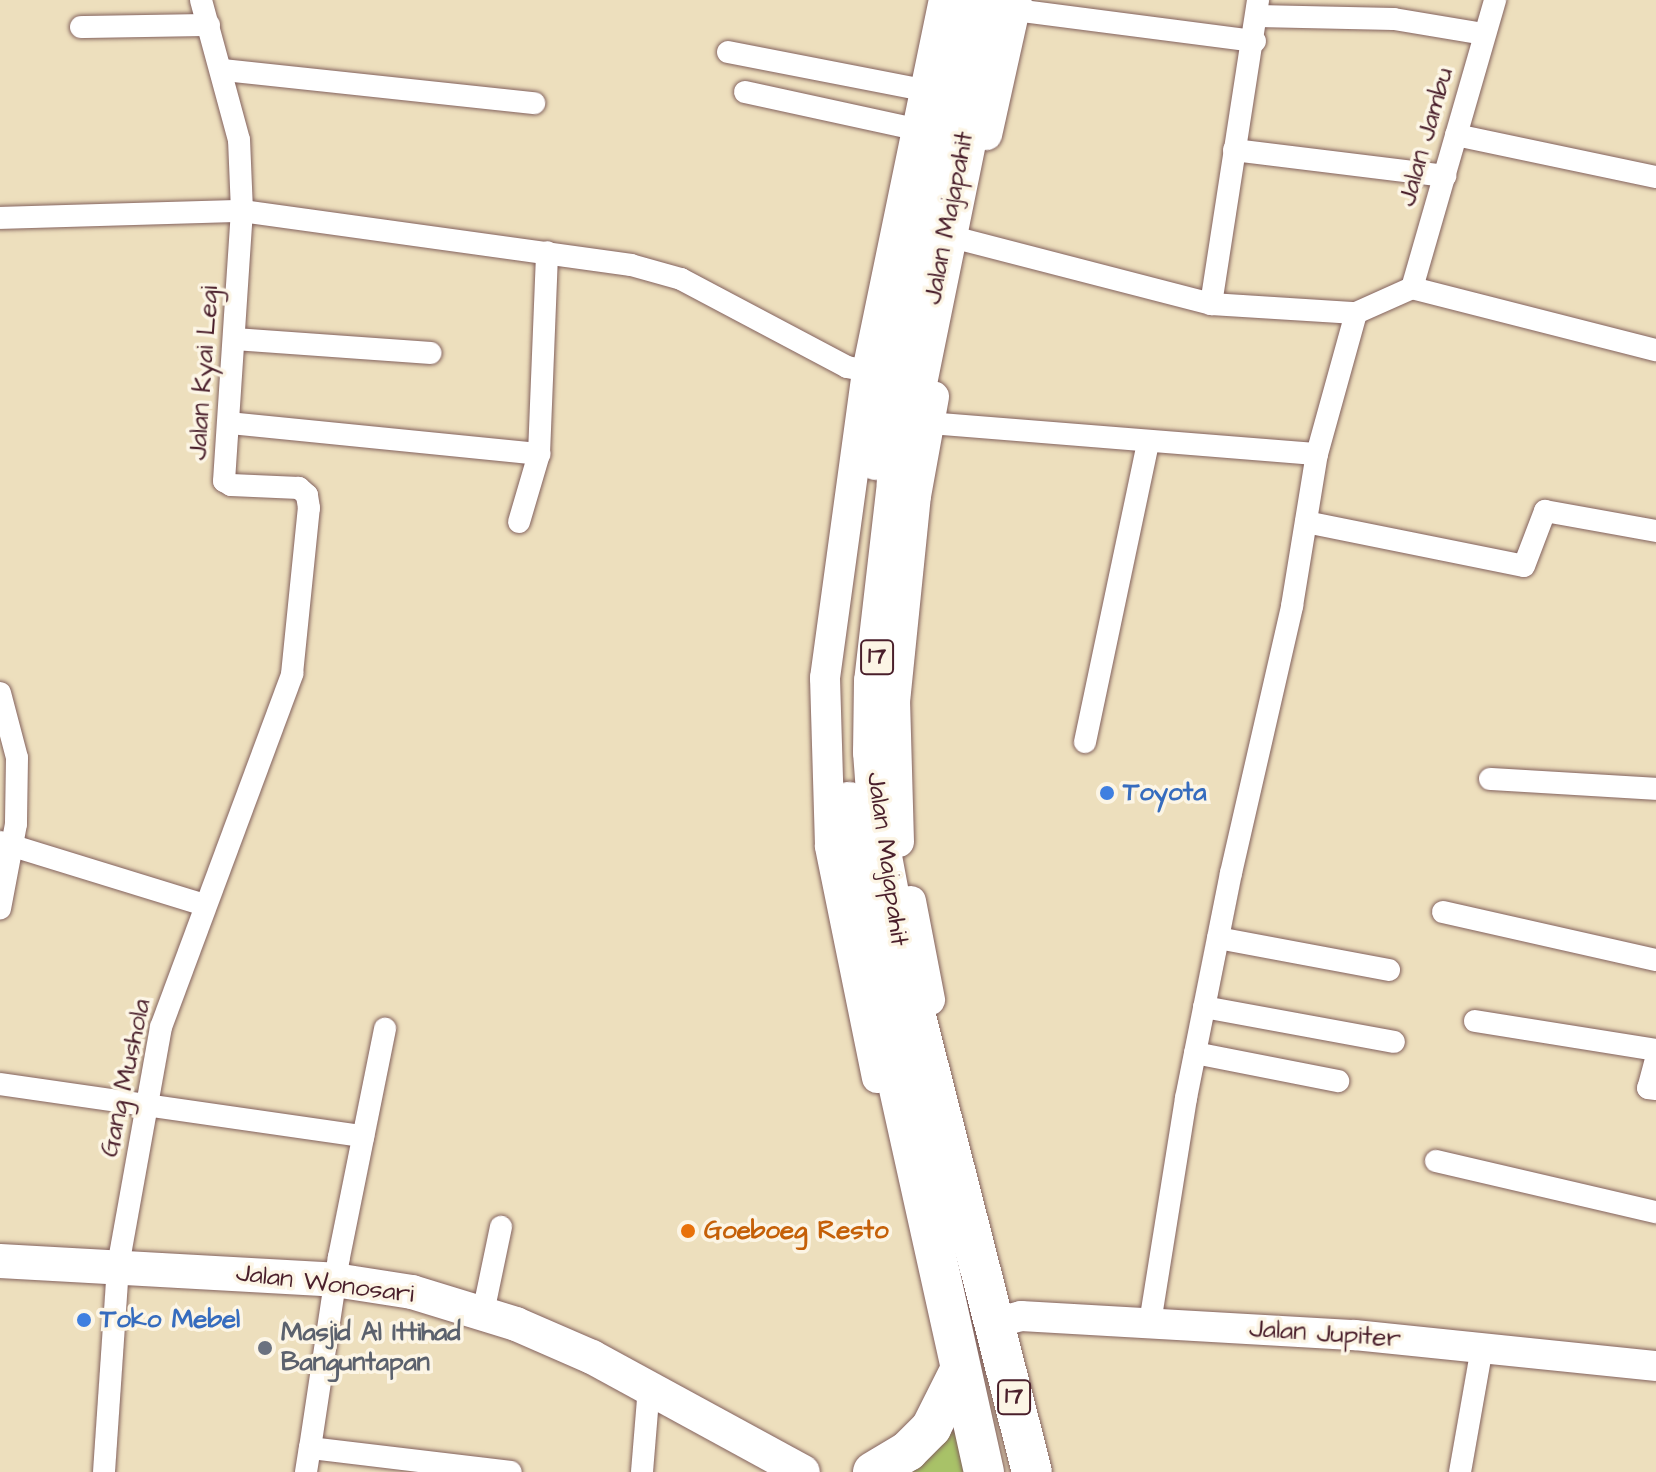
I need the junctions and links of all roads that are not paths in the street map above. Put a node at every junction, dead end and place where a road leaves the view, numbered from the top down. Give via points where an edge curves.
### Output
1 (201, 0) edge
2 (944, 0) edge
3 (965, 0) edge
4 (1495, 0) edge
5 (1009, 3) edge
6 (1258, 8) edge
7 (209, 25) junction
8 (81, 27) dead end
9 (1484, 34) junction
10 (1255, 41) junction
11 (728, 52) dead end
12 (224, 70) junction
13 (745, 92) dead end
14 (534, 103) dead end
15 (936, 116) junction
16 (1456, 135) junction
17 (1234, 150) junction
18 (1445, 176) junction
19 (1656, 177) edge
20 (242, 211) junction
21 (0, 218) edge
22 (964, 240) junction
23 (547, 252) junction
24 (1412, 288) junction
25 (1211, 304) junction
26 (1356, 313) junction
27 (235, 339) junction
28 (1656, 350) edge
29 (431, 353) dead end
30 (867, 371) junction
31 (229, 423) junction
32 (929, 423) junction
33 (1148, 442) junction
34 (539, 454) junction
35 (1317, 454) junction
36 (519, 522) dead end
37 (1306, 522) junction
38 (1656, 531) edge
39 (0, 693) edge
40 (1085, 742) dead end
41 (1490, 779) dead end
42 (1656, 789) edge
43 (6, 842) edge
44 (205, 905) junction
45 (0, 909) edge
46 (1443, 912) dead end
47 (1218, 938) junction
48 (1656, 960) edge
49 (1389, 970) dead end
50 (1204, 1007) junction
51 (1475, 1021) dead end
52 (385, 1029) dead end
53 (1394, 1042) dead end
54 (1656, 1050) edge
55 (1195, 1053) junction
56 (1656, 1059) edge
57 (1338, 1081) dead end
58 (0, 1084) edge
59 (1656, 1089) edge
60 (147, 1102) junction
61 (363, 1136) junction
62 (1436, 1161) dead end
63 (919, 1184) junction
64 (962, 1187) junction
65 (1656, 1212) edge
66 (501, 1227) dead end
67 (0, 1261) edge
68 (118, 1266) junction
69 (335, 1280) junction
70 (483, 1313) junction
71 (995, 1323) junction
72 (1150, 1323) junction
73 (1482, 1347) junction
74 (1656, 1366) edge
75 (960, 1370) junction
76 (649, 1387) junction
77 (310, 1448) junction
78 (456, 1469) edge
79 (104, 1472) edge
80 (306, 1472) edge
81 (511, 1472) edge
82 (642, 1472) edge
83 (803, 1472) edge
84 (873, 1472) edge
85 (984, 1472) edge
86 (1032, 1472) edge
87 (1460, 1472) edge

1 - 7 street, Jalan Kyai Legi
2 - 15 street
3 - 15 highway, Jalan Majapahit / 17
4 - 9 street, Jalan Jambu
5 - 10 street
5 - 15 highway, Jalan Majapahit / 17
5 - 22 street
6 - 9 street via 1394,19
6 - 10 street
7 - 8 street
7 - 12 street, Jalan Kyai Legi
9 - 16 street, Jalan Jambu
10 - 17 street
11 - 15 street
12 - 14 street
12 - 20 street, Jalan Kyai Legi via 239,140
13 - 15 street
15 - 30 street
15 - 63 highway, Jalan Majapahit / 17 via 856,585 848,682 854,866
15 - 64 highway, Jalan Majapahit / 17 via 874,681 873,752 880,846 902,962
16 - 18 street, Jalan Jambu
16 - 19 street
17 - 18 street
17 - 25 street
18 - 24 street, Jalan Jambu
20 - 21 street
20 - 23 street
20 - 27 street, Jalan Kyai Legi
22 - 25 street
22 - 32 street
23 - 30 street via 681,279 847,367
23 - 34 street
24 - 26 street
24 - 28 street
25 - 26 street
26 - 35 street
27 - 29 street
27 - 31 street, Jalan Kyai Legi
30 - 63 street via 825,678 826,800 835,884 862,1016 898,1155
31 - 34 street
31 - 44 street, Jalan Kyai Legi via 224,481 299,488 307,495 309,508 296,662
32 - 33 street
32 - 64 street via 896,687 897,817 953,1095
33 - 35 street
33 - 40 street
34 - 36 street
35 - 37 street
37 - 38 street via 1524,566 1545,511
37 - 47 street via 1285,642
39 - 43 street via 17,758
41 - 42 street
43 - 44 street
43 - 45 street
44 - 60 street, Gang Mushola via 165,1013
46 - 48 street
47 - 49 street
47 - 50 street
50 - 53 street
50 - 55 street
51 - 54 street
52 - 61 street
55 - 57 street
55 - 72 street
56 - 59 street via 1648,1088
58 - 60 street
60 - 61 street
60 - 68 street, Gang Mushola
61 - 69 street
62 - 65 street
63 - 75 highway, Jalan Majapahit / 17
64 - 71 highway, Jalan Majapahit / 17
66 - 70 street
67 - 68 main road, Jalan Wonosari
68 - 69 main road, Jalan Wonosari
68 - 79 street, Gang Mushola
69 - 70 main road, Jalan Wonosari via 412,1292
69 - 77 street
70 - 76 main road, Jalan Wonosari via 592,1357
71 - 72 street, Jalan Jupiter via 1021,1316
71 - 86 highway, Jalan Majapahit / 17
72 - 73 street, Jalan Jupiter
73 - 74 street, Jalan Jupiter
73 - 87 street
75 - 84 highway via 931,1428 908,1451
75 - 85 highway, Jalan Majapahit / 17
76 - 82 street
76 - 83 main road, Jalan Wonosari
77 - 78 street
77 - 80 street
78 - 81 street

